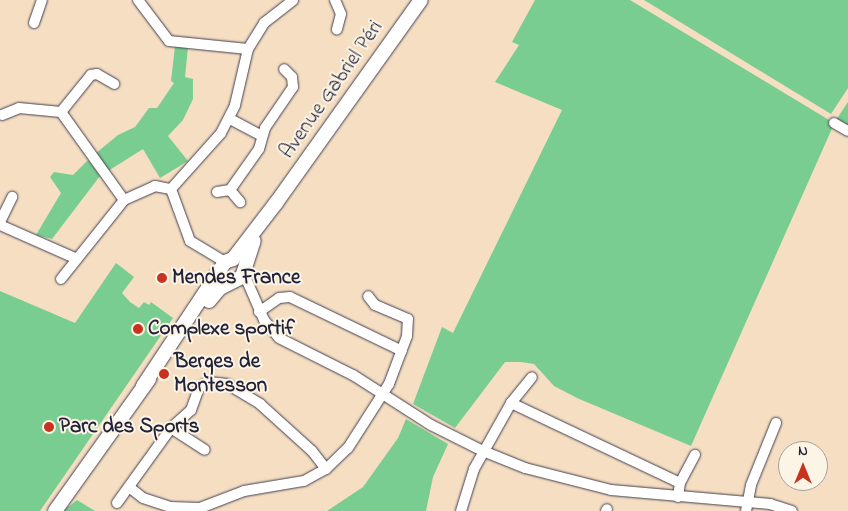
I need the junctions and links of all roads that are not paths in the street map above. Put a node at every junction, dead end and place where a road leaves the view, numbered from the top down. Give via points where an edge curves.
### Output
1 (42, 0) edge
2 (138, 0) edge
3 (293, 0) edge
4 (335, 0) edge
5 (421, 0) edge
6 (34, 24) dead end
7 (337, 29) dead end
8 (248, 49) junction
9 (284, 69) dead end
10 (114, 84) dead end
11 (61, 112) junction
12 (2, 115) dead end
13 (230, 119) junction
14 (834, 123) dead end
15 (848, 132) edge
16 (262, 136) junction
17 (171, 189) junction
18 (230, 190) junction
19 (217, 192) dead end
20 (12, 197) dead end
21 (124, 200) junction
22 (240, 202) dead end
23 (0, 224) edge
24 (77, 259) junction
25 (233, 270) junction
26 (61, 279) dead end
27 (368, 296) dead end
28 (261, 310) junction
29 (402, 350) junction
30 (532, 377) dead end
31 (382, 393) junction
32 (511, 403) junction
33 (776, 423) dead end
34 (171, 428) junction
35 (205, 450) dead end
36 (483, 451) junction
37 (695, 455) dead end
38 (86, 465) junction
39 (326, 468) junction
40 (680, 483) junction
41 (129, 487) junction
42 (678, 497) junction
43 (117, 503) dead end
44 (746, 507) edge
45 (47, 511) edge
46 (55, 511) edge
47 (461, 511) edge
48 (792, 511) edge

1 - 6 street
2 - 8 street via 169,41
3 - 8 street via 264,23
4 - 7 street via 341,14
5 - 25 main road, Avenue Gabriel Péri via 276,203
8 - 13 street
9 - 16 street via 292,76 293,88
10 - 11 street via 97,74 91,75
11 - 12 street via 19,108
11 - 21 street
13 - 16 street
13 - 17 street via 211,147 181,174
14 - 15 street
16 - 18 street via 259,149
17 - 21 street via 155,186
17 - 25 street via 190,241
18 - 19 street
18 - 22 street
20 - 23 street
21 - 24 street
23 - 24 street
24 - 26 street
25 - 28 street
25 - 38 main road
27 - 29 street via 376,305 408,319
28 - 29 street via 278,298 290,297
28 - 31 street via 279,338
29 - 31 street via 396,371
30 - 32 street
31 - 36 street via 431,425
31 - 39 street via 348,448
32 - 36 street
32 - 40 street
33 - 44 street
34 - 35 street
34 - 39 street via 191,410 199,388 208,382 221,382 276,417
34 - 41 street
36 - 42 street via 525,468 582,484
36 - 47 street via 469,481
37 - 40 street
38 - 45 main road
38 - 46 main road
39 - 41 street via 304,481 244,491 200,508 170,507 144,498
40 - 42 street
41 - 43 street
42 - 44 street
44 - 48 street via 770,504

